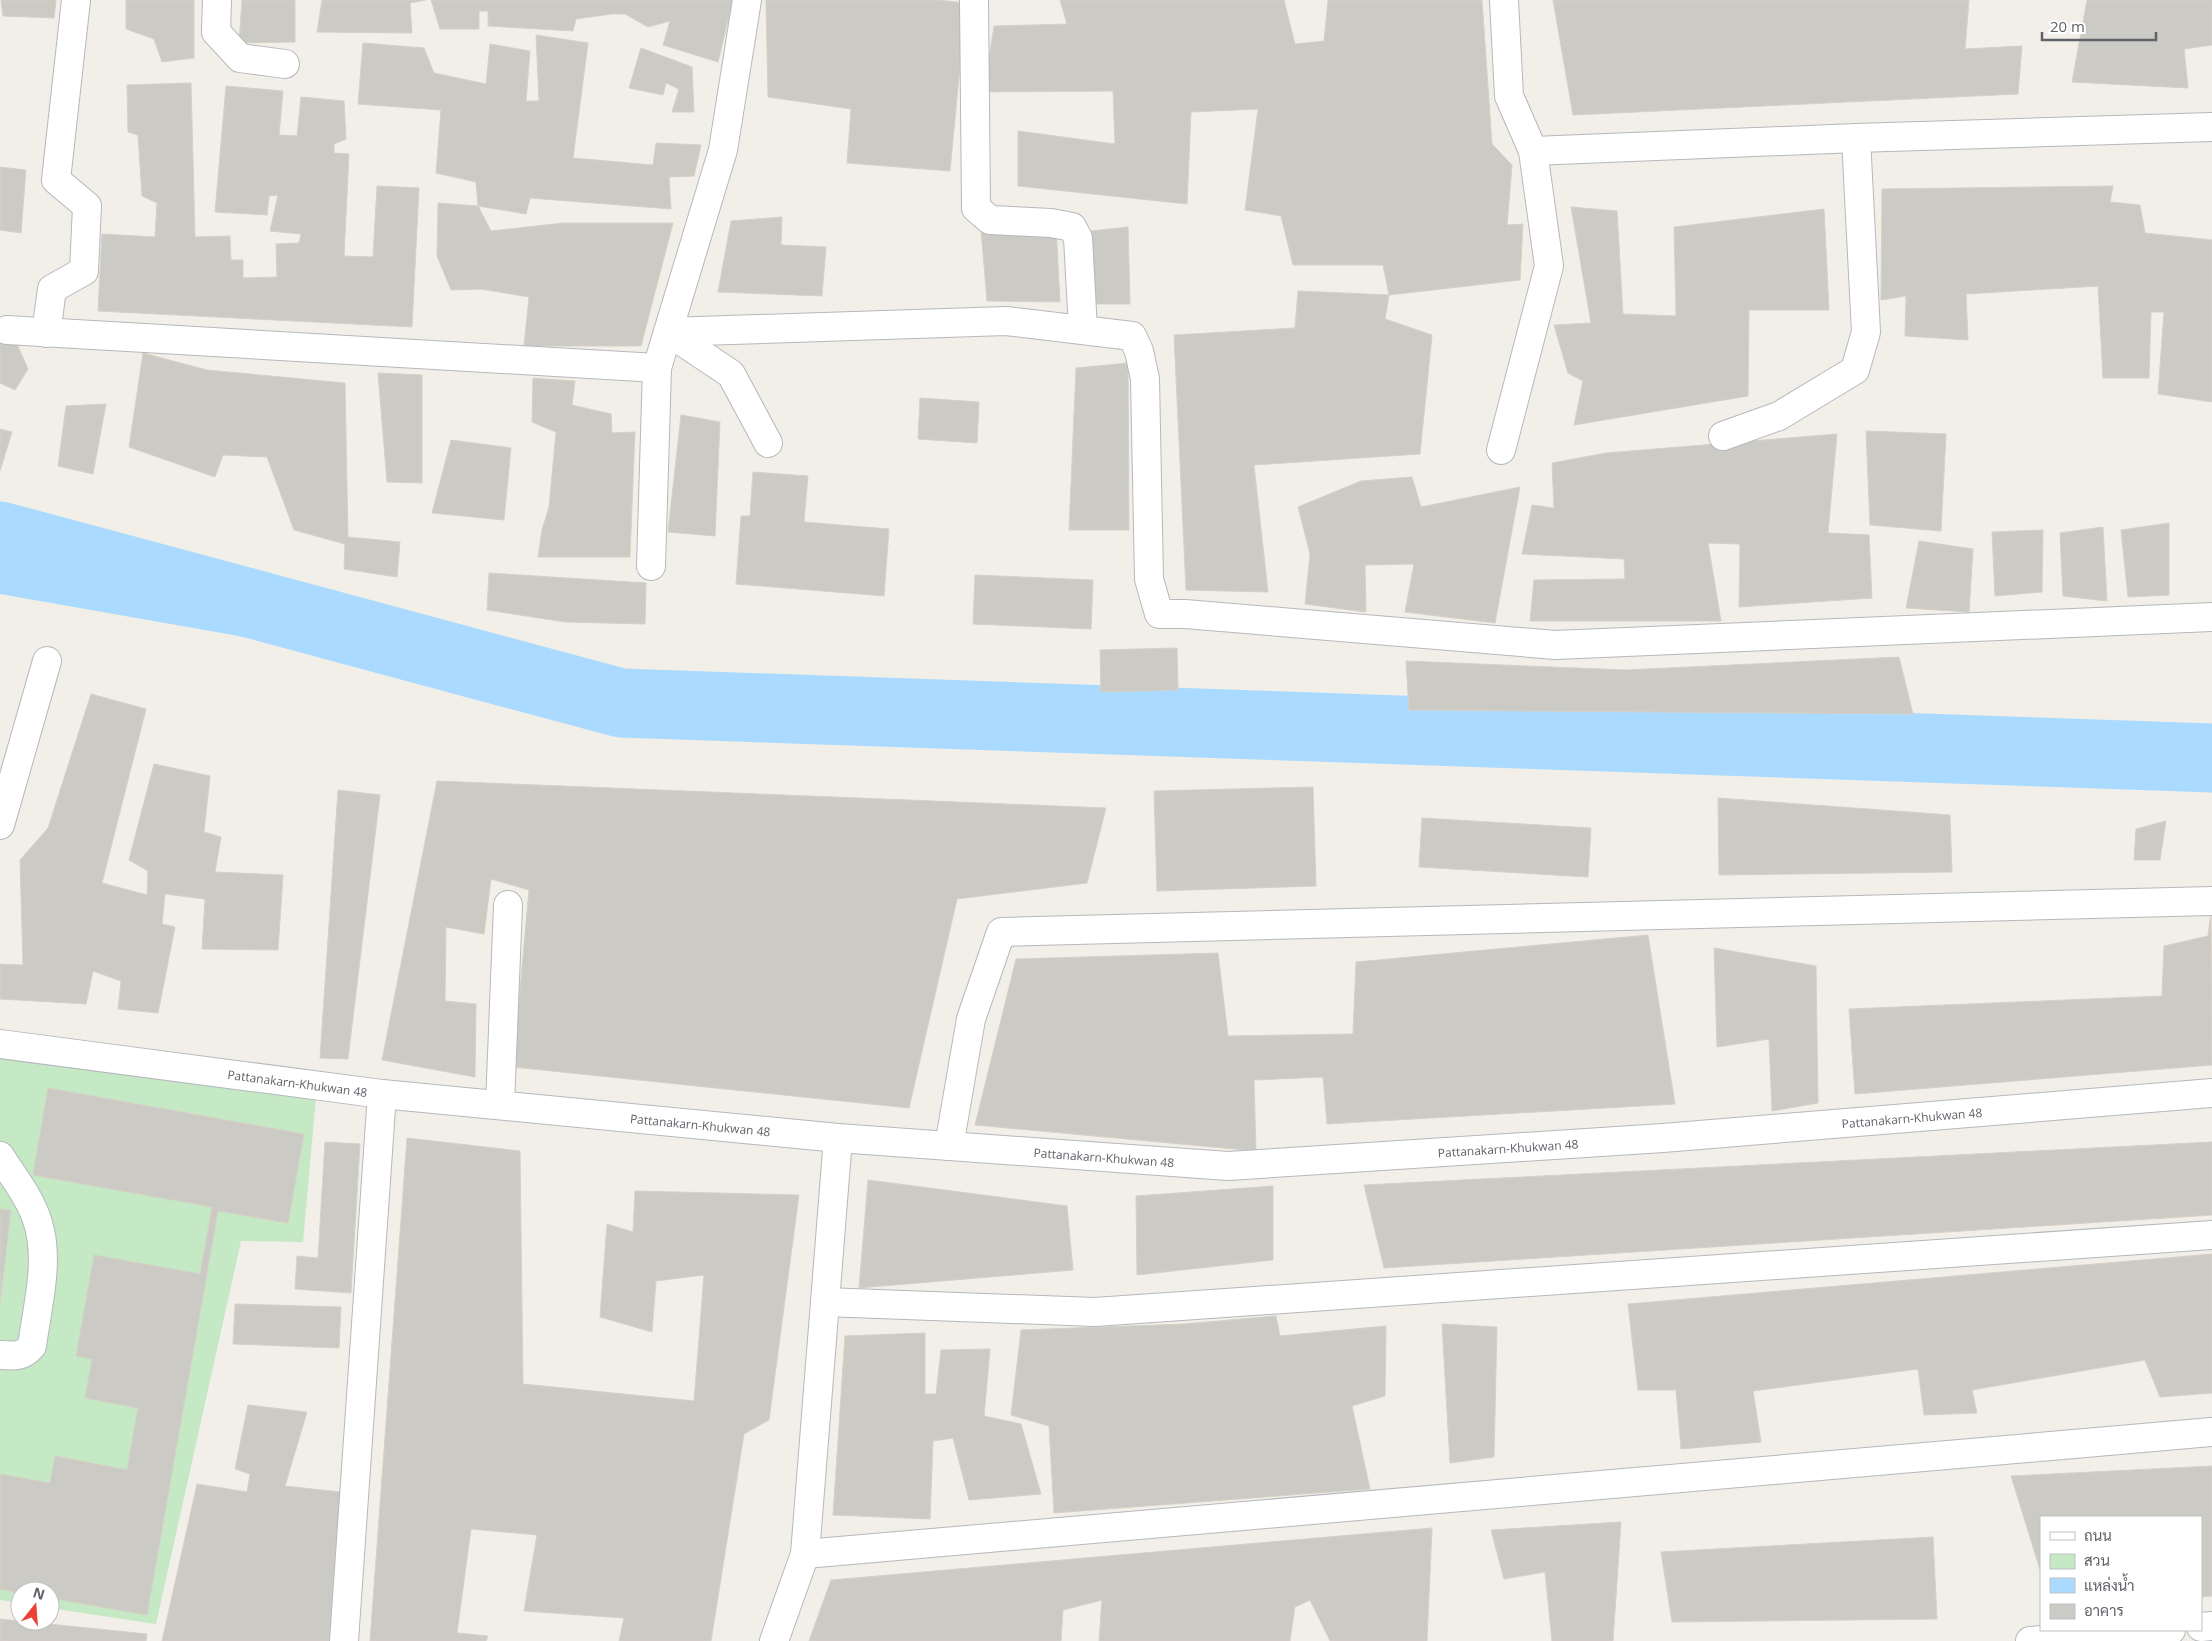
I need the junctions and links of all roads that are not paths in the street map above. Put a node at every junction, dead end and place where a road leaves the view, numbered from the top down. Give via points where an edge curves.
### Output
1 (76, 0) edge
2 (217, 0) edge
3 (748, 0) edge
4 (974, 0) edge
5 (1504, 0) edge
6 (285, 64) dead end
7 (2212, 128) edge
8 (1856, 138) junction
9 (1533, 151) junction
10 (1083, 329) junction
11 (7, 330) dead end
12 (668, 332) junction
13 (46, 333) junction
14 (657, 368) junction
15 (1723, 436) dead end
16 (768, 443) dead end
17 (1501, 450) dead end
18 (651, 566) dead end
19 (2212, 617) edge
20 (47, 661) dead end
21 (0, 825) edge
22 (2212, 902) edge
23 (508, 905) dead end
24 (0, 1044) edge
25 (2212, 1093) edge
26 (382, 1094) junction
27 (500, 1105) junction
28 (838, 1138) junction
29 (949, 1146) junction
30 (0, 1156) edge
31 (2212, 1235) edge
32 (825, 1302) junction
33 (0, 1355) edge
34 (2212, 1432) edge
35 (806, 1554) junction
36 (2158, 1631) edge
37 (344, 1641) edge
38 (774, 1641) edge
39 (2030, 1641) edge

1 - 13 street via 56,180 87,206 84,271 52,289
2 - 6 street via 216,32 240,58
3 - 12 street via 723,150
4 - 10 street via 976,208 990,220 1072,227 1078,238
5 - 9 street via 1509,96
7 - 8 street
8 - 9 street
8 - 15 street via 1866,332 1855,370 1779,416
9 - 17 street via 1549,266
10 - 12 street via 1006,321
10 - 19 street via 1132,336 1139,351 1146,379 1149,579 1159,614 1555,645
11 - 13 street
12 - 14 street
12 - 16 street via 731,374
13 - 14 street
14 - 18 street
20 - 21 street
22 - 29 street via 1001,932 971,1020
23 - 27 street
24 - 26 street, Pattanakarn-Khukwan 48
25 - 29 street, Pattanakarn-Khukwan 48 via 1653,1139 1228,1166
26 - 27 street, Pattanakarn-Khukwan 48
26 - 37 street
27 - 28 street, Pattanakarn-Khukwan 48
28 - 29 street, Pattanakarn-Khukwan 48
28 - 32 street
30 - 33 street via 30,1203 38,1224 43,1257 32,1346 18,1356
31 - 32 street via 1096,1312
32 - 35 street
34 - 35 street
35 - 38 street
36 - 39 street

